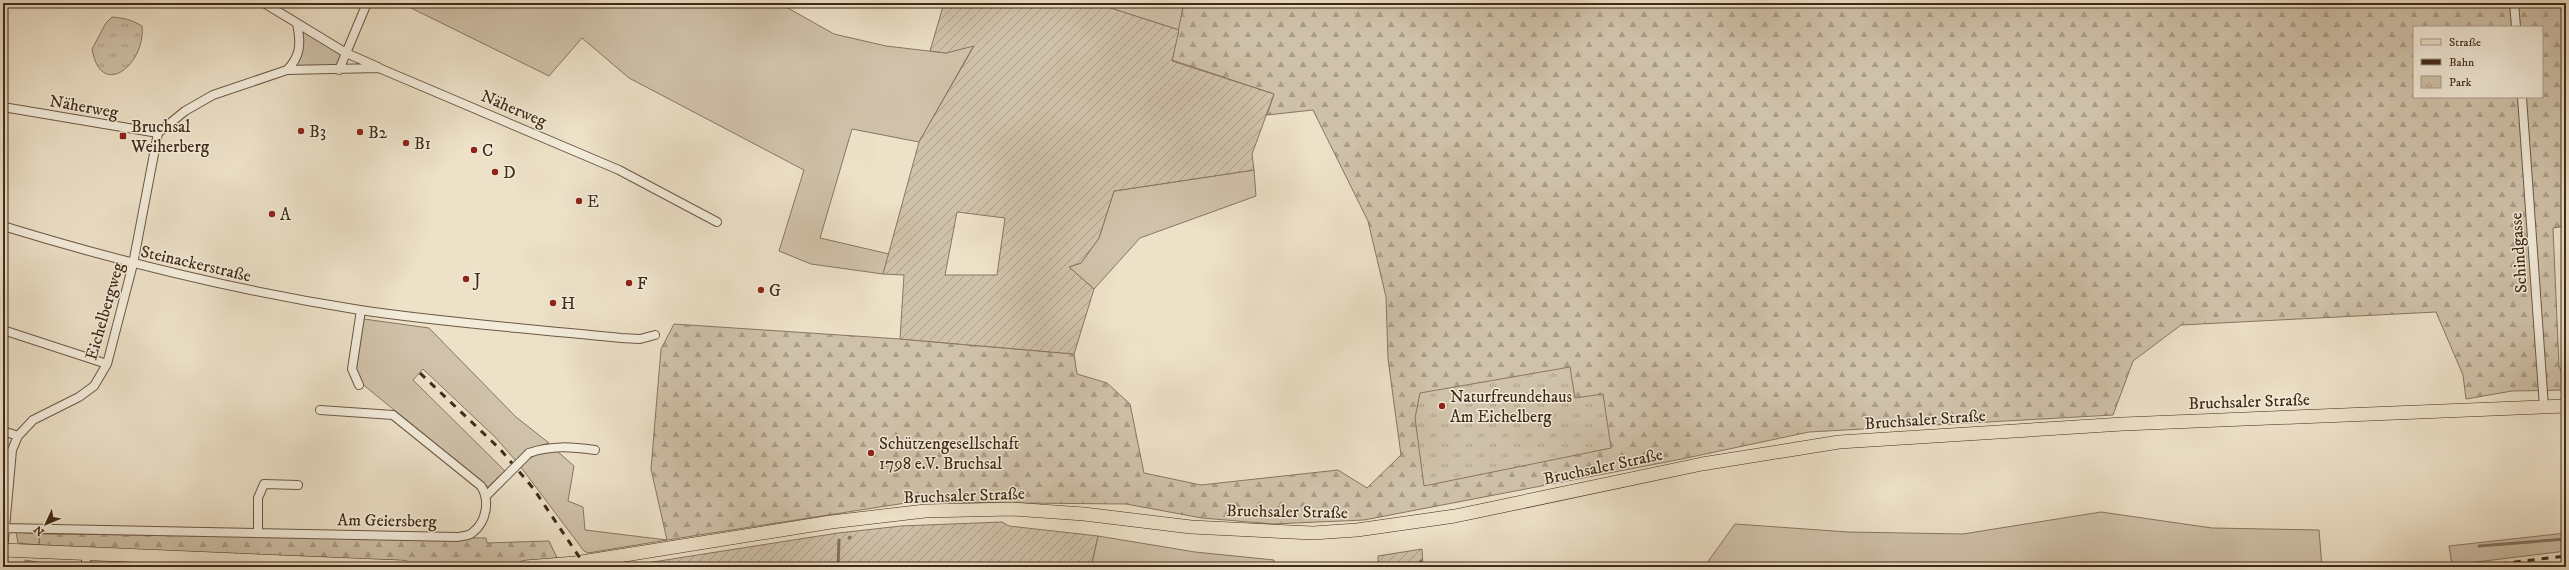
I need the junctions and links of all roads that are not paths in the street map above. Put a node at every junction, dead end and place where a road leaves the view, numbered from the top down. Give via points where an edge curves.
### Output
1 (264, 3) edge
2 (367, 3) edge
3 (2514, 3) edge
4 (297, 24) junction
5 (2516, 26) edge
6 (346, 53) junction
7 (379, 68) junction
8 (287, 70) junction
9 (339, 70) junction
10 (2522, 98) edge
11 (3, 107) edge
12 (158, 133) junction
13 (717, 222) dead end
14 (3, 226) edge
15 (133, 264) junction
16 (361, 310) junction
17 (3, 330) edge
18 (655, 335) dead end
19 (107, 364) junction
20 (358, 384) dead end
21 (2566, 406) edge
22 (2544, 407) junction
23 (320, 410) dead end
24 (3, 431) edge
25 (18, 436) junction
26 (595, 450) dead end
27 (298, 485) dead end
28 (487, 495) junction
29 (4, 528) edge
30 (258, 533) junction
31 (3, 550) edge
32 (86, 561) edge
33 (404, 567) edge
34 (525, 567) edge

1 - 4 street
2 - 6 street
3 - 5 street
4 - 6 street
4 - 8 street via 300,50 296,61
6 - 7 street
6 - 9 street
7 - 9 street, Näherweg
7 - 13 street, Näherweg via 619,170
8 - 9 street, Näherweg
8 - 12 street, Näherweg via 213,95 185,111
10 - 22 street, Schindgasse
11 - 12 street, Näherweg
12 - 15 street, Eichelbergweg
14 - 15 street, Steinackerstraße
15 - 16 street, Steinackerstraße via 258,293
15 - 19 street, Eichelbergweg
16 - 18 street, Steinackerstraße via 640,340
16 - 20 street via 352,370
17 - 19 street
19 - 25 street, Eichelbergweg via 94,386 79,397 33,420
21 - 22 main road, Bruchsaler Straße
22 - 34 main road, Bruchsaler Straße via 2123,424 1839,442 1702,464 1447,518 1357,530 1313,533 1191,527 1084,514 1012,510 925,511 831,522 575,563
23 - 28 street via 393,415 481,486
24 - 25 street
25 - 29 street, Eichelbergweg via 12,450
26 - 28 street, bridge via 566,446 545,447 529,453
27 - 30 street via 264,484 258,498
28 - 30 street, Am Geiersberg via 481,524 471,534 457,537
29 - 30 street, Am Geiersberg
29 - 31 street, Eichelbergweg
31 - 32 main road
32 - 33 main road

